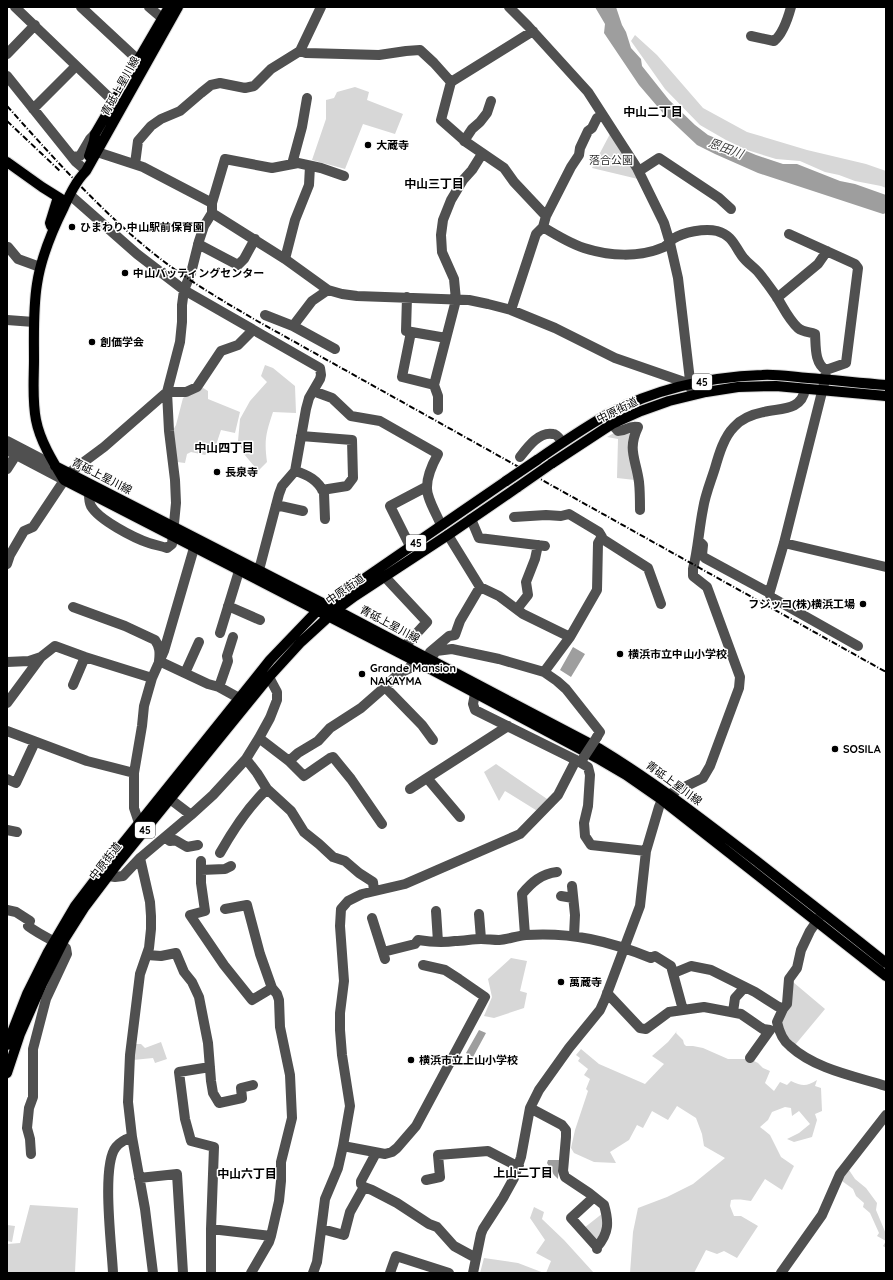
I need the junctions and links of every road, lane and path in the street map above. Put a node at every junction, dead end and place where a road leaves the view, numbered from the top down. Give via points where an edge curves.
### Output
1 (15, 7) edge
2 (81, 7) edge
3 (148, 7) edge
4 (321, 7) edge
5 (509, 7) edge
6 (791, 7) edge
7 (174, 9) edge
8 (162, 18) junction
9 (35, 25) junction
10 (166, 29) junction
11 (533, 32) junction
12 (751, 36) dead end
13 (300, 51) junction
14 (7, 54) edge
15 (138, 60) junction
16 (148, 60) junction
17 (76, 66) junction
18 (7, 76) edge
19 (140, 76) junction
20 (451, 82) junction
21 (307, 98) dead end
22 (491, 100) dead end
23 (114, 102) junction
24 (125, 102) junction
25 (33, 109) junction
26 (603, 116) junction
27 (117, 117) junction
28 (95, 134) junction
29 (464, 141) junction
30 (101, 154) junction
31 (482, 154) junction
32 (73, 157) junction
33 (7, 162) edge
34 (135, 164) junction
35 (292, 164) junction
36 (310, 166) junction
37 (639, 171) junction
38 (82, 172) junction
39 (344, 176) dead end
40 (65, 198) junction
41 (212, 208) junction
42 (731, 209) dead end
43 (546, 216) junction
44 (543, 227) junction
45 (789, 234) dead end
46 (255, 239) junction
47 (670, 242) junction
48 (198, 244) junction
49 (7, 250) edge
50 (827, 251) junction
51 (285, 259) junction
52 (40, 267) junction
53 (184, 290) junction
54 (328, 290) junction
55 (407, 297) junction
56 (777, 298) junction
57 (456, 300) junction
58 (511, 310) junction
59 (265, 315) dead end
60 (7, 320) edge
61 (34, 322) junction
62 (293, 326) junction
63 (253, 330) junction
64 (411, 332) junction
65 (446, 338) junction
66 (335, 349) dead end
67 (825, 375) junction
68 (690, 384) junction
69 (434, 385) junction
70 (886, 385) edge
71 (805, 389) junction
72 (822, 390) junction
73 (313, 391) junction
74 (167, 392) junction
75 (693, 396) junction
76 (886, 396) edge
77 (438, 410) dead end
78 (612, 424) junction
79 (301, 436) junction
80 (7, 441) edge
81 (562, 442) junction
82 (11, 453) edge
83 (520, 457) dead end
84 (55, 466) junction
85 (7, 470) edge
86 (295, 471) junction
87 (66, 476) junction
88 (426, 487) junction
89 (322, 490) junction
90 (89, 494) junction
91 (276, 505) junction
92 (640, 510) dead end
93 (303, 511) dead end
94 (514, 517) dead end
95 (325, 518) dead end
96 (471, 520) junction
97 (441, 525) junction
98 (173, 532) junction
99 (448, 535) junction
100 (601, 538) junction
101 (698, 539) junction
102 (784, 542) junction
103 (410, 546) junction
104 (194, 548) junction
105 (7, 564) edge
106 (886, 567) edge
107 (259, 570) junction
108 (239, 571) junction
109 (384, 577) junction
110 (480, 587) junction
111 (768, 591) junction
112 (326, 604) junction
113 (661, 604) dead end
114 (228, 606) junction
115 (73, 607) dead end
116 (517, 609) junction
117 (336, 610) junction
118 (317, 611) junction
119 (328, 617) junction
120 (260, 620) dead end
121 (220, 633) dead end
122 (570, 636) junction
123 (233, 637) dead end
124 (199, 642) dead end
125 (405, 646) junction
126 (858, 646) dead end
127 (41, 657) junction
128 (85, 657) junction
129 (425, 660) junction
130 (159, 661) junction
131 (7, 662) edge
132 (544, 672) junction
133 (185, 673) junction
134 (268, 677) junction
135 (152, 678) junction
136 (73, 685) dead end
137 (219, 687) junction
138 (385, 687) junction
139 (475, 694) junction
140 (239, 698) junction
141 (7, 703) edge
142 (508, 726) junction
143 (7, 731) edge
144 (259, 738) junction
145 (433, 740) dead end
146 (35, 742) junction
147 (246, 759) junction
148 (289, 761) junction
149 (579, 761) junction
150 (134, 773) junction
151 (427, 778) junction
152 (7, 779) edge
153 (267, 789) junction
154 (410, 789) dead end
155 (666, 797) junction
156 (170, 799) junction
157 (191, 815) junction
158 (460, 817) dead end
159 (139, 823) junction
160 (382, 824) dead end
161 (7, 830) edge
162 (17, 832) dead end
163 (165, 837) junction
164 (198, 845) dead end
165 (646, 851) junction
166 (220, 853) dead end
167 (140, 858) junction
168 (231, 866) dead end
169 (557, 872) dead end
170 (105, 873) junction
171 (572, 886) dead end
172 (374, 891) junction
173 (561, 896) dead end
174 (574, 898) junction
175 (225, 909) dead end
176 (7, 910) edge
177 (436, 911) dead end
178 (479, 914) dead end
179 (820, 917) junction
180 (372, 918) dead end
181 (525, 935) junction
182 (574, 936) junction
183 (481, 939) junction
184 (438, 942) junction
185 (58, 943) junction
186 (624, 947) junction
187 (147, 954) junction
188 (886, 962) edge
189 (423, 965) dead end
190 (674, 973) junction
191 (886, 976) edge
192 (745, 987) junction
193 (272, 988) junction
194 (607, 993) junction
195 (783, 1009) junction
196 (683, 1010) junction
197 (733, 1012) junction
198 (773, 1026) junction
199 (7, 1045) edge
200 (750, 1058) dead end
201 (210, 1067) junction
202 (7, 1074) edge
203 (253, 1085) dead end
204 (886, 1086) edge
205 (530, 1108) junction
206 (886, 1115) edge
207 (132, 1137) junction
208 (343, 1146) junction
209 (376, 1153) junction
210 (30, 1154) dead end
211 (518, 1165) junction
212 (139, 1178) junction
213 (426, 1180) dead end
214 (364, 1187) junction
215 (594, 1197) junction
216 (211, 1229) junction
217 (322, 1229) junction
218 (271, 1236) junction
219 (476, 1258) junction
220 (430, 1270) edge
221 (784, 1272) edge
222 (113, 1273) edge
223 (153, 1273) edge
224 (182, 1273) edge
225 (211, 1273) edge
226 (251, 1273) edge
227 (313, 1273) edge
228 (390, 1273) edge
229 (449, 1273) edge
230 (473, 1273) edge

1 - 9 street
2 - 15 street
3 - 8 street
4 - 13 street
5 - 11 street
6 - 12 street via 779,37 774,41
7 - 8 main road, 青砥上星川線
7 - 10 main road, 青砥上星川線
8 - 10 street
8 - 15 main road, 青砥上星川線
9 - 14 street
9 - 17 street
10 - 16 main road, 青砥上星川線
11 - 20 street
11 - 26 street via 588,92
13 - 20 street via 379,56 406,50 420,50
13 - 34 street via 271,69 254,86 245,88 220,83 212,85 180,111 151,126 138,141
15 - 16 street
15 - 19 street
15 - 23 main road, 青砥上星川線
16 - 19 main road, 青砥上星川線
17 - 23 street
17 - 25 street
18 - 25 street
19 - 24 main road, 青砥上星川線
20 - 29 street via 440,120
21 - 35 street
22 - 29 street via 487,113
23 - 24 street
23 - 27 street
23 - 28 main road, 青砥上星川線
24 - 27 main road, 青砥上星川線
25 - 32 street
26 - 37 street
26 - 43 street via 597,118 588,131 579,155
27 - 30 main road, 青砥上星川線
28 - 30 main road, 青砥上星川線 via 94,141
28 - 32 street via 80,156
29 - 31 street
30 - 34 street
30 - 38 main road, 青砥上星川線 via 86,171
31 - 43 street via 504,168
31 - 57 street via 462,180 443,220 442,252 454,280
32 - 38 street
33 - 40 main road
34 - 41 street via 180,186
35 - 36 street
35 - 41 street via 272,168 225,159
36 - 39 street
36 - 51 street via 308,185 295,220
37 - 42 street via 660,158
37 - 47 street via 664,223
38 - 40 main road, 青砥上星川線
40 - 52 main road, 青砥上星川線 via 50,223 52,232
40 - 53 street
41 - 46 street
41 - 48 street
43 - 44 street
44 - 47 street via 584,248 624,255 638,255 665,247
44 - 58 street via 536,234
45 - 50 street
46 - 48 street via 238,265
46 - 51 street
47 - 56 street via 692,231 717,231 729,237
47 - 68 street via 678,278
48 - 53 street
49 - 52 street via 8,247 18,259
50 - 56 street via 818,264
50 - 67 street via 855,264 858,268 846,363
51 - 54 street
52 - 61 main road, 青砥上星川線
53 - 63 street
53 - 74 street via 180,342
54 - 55 street via 357,296
54 - 62 street via 312,301
55 - 57 street
55 - 64 street via 406,331
56 - 67 street via 798,328 815,334 817,356
57 - 58 street via 469,300
57 - 65 street
58 - 68 street via 555,328 615,358
59 - 62 street
60 - 61 street
61 - 84 main road, 青砥上星川線 via 36,420 40,435
62 - 66 street
63 - 73 street via 320,368 321,374
63 - 74 street via 238,345 221,350 197,387 186,392
64 - 65 street
64 - 69 street via 402,377
65 - 69 street
67 - 68 main road, 中原街道 / 45 via 763,375
67 - 70 main road, 中原街道 / 45
67 - 72 street
68 - 75 street
68 - 81 main road, 中原街道 / 45 via 616,410
69 - 77 street via 438,396
71 - 72 main road, 中原街道 / 45
71 - 75 main road, 中原街道 / 45 via 776,386 738,387
71 - 101 street via 798,402 787,409 751,416 734,426 716,461 703,508
72 - 76 main road, 中原街道 / 45
72 - 102 street
73 - 79 street
73 - 88 street via 332,398 351,416 380,421 438,454
74 - 87 street via 104,447
74 - 98 street via 176,503
75 - 78 main road, 中原街道 / 45 via 669,401
78 - 92 street via 618,431 632,426 638,427 632,449 639,482
78 - 96 main road, 中原街道 / 45, bridge
79 - 86 street
79 - 89 street via 352,440 353,478 347,486
80 - 84 street
81 - 83 street via 553,434 544,435 530,443
81 - 97 main road, 中原街道 / 45, bridge
82 - 85 street
82 - 87 street
84 - 87 main road, 青砥上星川線
86 - 89 street via 307,474
86 - 91 street via 282,486
87 - 90 main road, 青砥上星川線
87 - 98 main road, 青砥上星川線
87 - 105 street via 33,527 24,531
88 - 97 street
88 - 103 street via 390,506
89 - 95 street
90 - 98 main road, 青砥上星川線
90 - 98 street via 92,508 104,520 149,543 167,548 172,544
91 - 93 street
91 - 107 street
94 - 100 street via 570,514 599,532
96 - 99 main road, 中原街道 / 45
96 - 116 street via 479,538 542,546 526,582 528,595
97 - 103 main road, 中原街道 / 45
98 - 104 main road, 青砥上星川線
98 - 107 main road, 青砥上星川線
99 - 109 main road, 中原街道 / 45
99 - 110 street
100 - 113 street via 648,568
100 - 122 street via 598,543 597,590
101 - 111 street via 703,545 702,555 705,558
101 - 155 street via 693,576 707,587 740,677 739,688 710,766 703,778
102 - 106 street
102 - 111 street
103 - 112 main road, 中原街道 / 45
104 - 108 main road, 青砥上星川線
104 - 130 street
107 - 112 main road, 青砥上星川線
108 - 114 street
108 - 118 main road, 青砥上星川線
109 - 117 main road, 中原街道 / 45
109 - 125 street via 427,622
110 - 116 street
110 - 129 street via 460,621 455,635 449,636
111 - 126 street via 771,597
112 - 117 main road, 青砥上星川線
112 - 118 main road, 中原街道 / 45
114 - 120 street
114 - 121 street
115 - 130 street via 155,640 160,650
116 - 122 street
117 - 119 main road, 中原街道 / 45
117 - 125 main road, 青砥上星川線
118 - 119 main road, 青砥上星川線
118 - 140 main road, 中原街道 / 45 via 270,660
119 - 129 main road, 青砥上星川線
119 - 134 main road, 中原街道 / 45
122 - 132 street
123 - 137 street
124 - 133 street
125 - 129 main road, 青砥上星川線
127 - 128 street via 55,646
127 - 131 street via 29,661
127 - 141 street
128 - 135 street
128 - 136 street
129 - 132 street via 436,651 452,649
129 - 138 street via 411,665
129 - 139 main road, 青砥上星川線
129 - 155 main road, 青砥上星川線 via 600,749 631,768
130 - 133 street
130 - 135 street
132 - 149 street, bridge via 557,681 600,732
133 - 137 street
134 - 144 street via 277,692 277,700
134 - 156 main road, 中原街道 / 45
135 - 150 street via 144,706
137 - 140 street
138 - 145 street
138 - 148 street
139 - 142 street via 475,710
139 - 155 main road, 青砥上星川線
140 - 159 main road, 中原街道 / 45
142 - 149 street
142 - 151 street
143 - 146 street
144 - 147 street
144 - 148 street
146 - 150 street via 87,761
146 - 152 street via 16,783
147 - 153 street
147 - 157 street
148 - 160 street via 304,776 333,757
149 - 165 street via 588,767 590,775 584,823 585,836 591,845
149 - 172 street via 558,795 520,834 405,884
150 - 159 street via 134,808
151 - 154 street
151 - 158 street
153 - 166 street via 238,823
153 - 172 street via 291,811 304,832 333,857 345,860 372,882
155 - 165 street via 659,807
155 - 179 main road, 青砥上星川線
156 - 157 street
156 - 170 main road, 中原街道 / 45
157 - 163 street
159 - 170 main road, 中原街道 / 45
161 - 162 street
163 - 164 street via 187,847
163 - 167 street
165 - 186 street via 640,906
167 - 170 street via 123,876 115,877
167 - 187 street via 151,916
168 - 193 street via 225,869 201,866 205,911 190,915 252,1000
169 - 181 street via 547,873 531,883 522,894
170 - 185 main road, 中原街道 / 45 via 84,908
171 - 174 street
172 - 208 street via 348,901 341,909 344,981 340,1030 350,1106
173 - 174 street
174 - 182 street
175 - 193 street via 246,905
176 - 185 street via 16,912 30,921 28,926 38,934
177 - 184 street
178 - 183 street
179 - 188 main road, 青砥上星川線
179 - 191 main road, 青砥上星川線
179 - 195 street via 810,931 801,950 797,968 789,979 787,1004
180 - 184 street via 384,956 415,944 418,940
181 - 182 street
181 - 183 street via 500,940
182 - 186 street
183 - 184 street
185 - 199 main road, 中原街道 / 45 via 27,994
185 - 202 main road, 中原街道 / 45 via 20,1034
185 - 210 street via 66,948 67,954 46,999 33,1049 32,1097 27,1128
186 - 190 street via 651,958 655,956 671,966
186 - 194 street
187 - 201 street via 176,954 192,982 199,997
187 - 207 street via 140,974 130,1055 128,1102
189 - 209 street via 445,970 485,997 416,1126 392,1152
190 - 192 street via 692,966 711,970
190 - 196 street
192 - 195 street
192 - 197 street via 735,998
193 - 218 street via 279,1000 280,1027 290,1074 292,1118 281,1162 279,1201
194 - 196 street via 640,1028 646,1029 669,1012
194 - 205 street via 600,1010 569,1048 539,1090
195 - 198 street
196 - 197 street via 704,1006
197 - 198 street via 741,1014 764,1029
198 - 200 street
198 - 204 street via 789,1046 817,1064
201 - 203 street via 213,1093 219,1104 242,1098 240,1088
201 - 216 street via 178,1072 191,1141 214,1147
205 - 211 street
205 - 215 street via 562,1125 566,1130 563,1171 565,1177
206 - 221 street via 840,1174 822,1215
207 - 212 street
207 - 222 street via 124,1140 116,1148 109,1167 108,1201
208 - 209 street
208 - 217 street via 326,1199
209 - 214 street via 361,1181
211 - 213 street via 488,1151 438,1155 440,1177
211 - 219 street via 508,1191 480,1234
212 - 223 street
212 - 224 street via 177,1174
214 - 217 street via 350,1212 344,1236
214 - 219 street via 437,1227 454,1246
215 - 215 street via 604,1205 608,1223 603,1240 597,1248 571,1218
216 - 218 street
216 - 225 street
217 - 227 street
218 - 226 street
219 - 230 street
220 - 228 street via 396,1256
220 - 229 street

